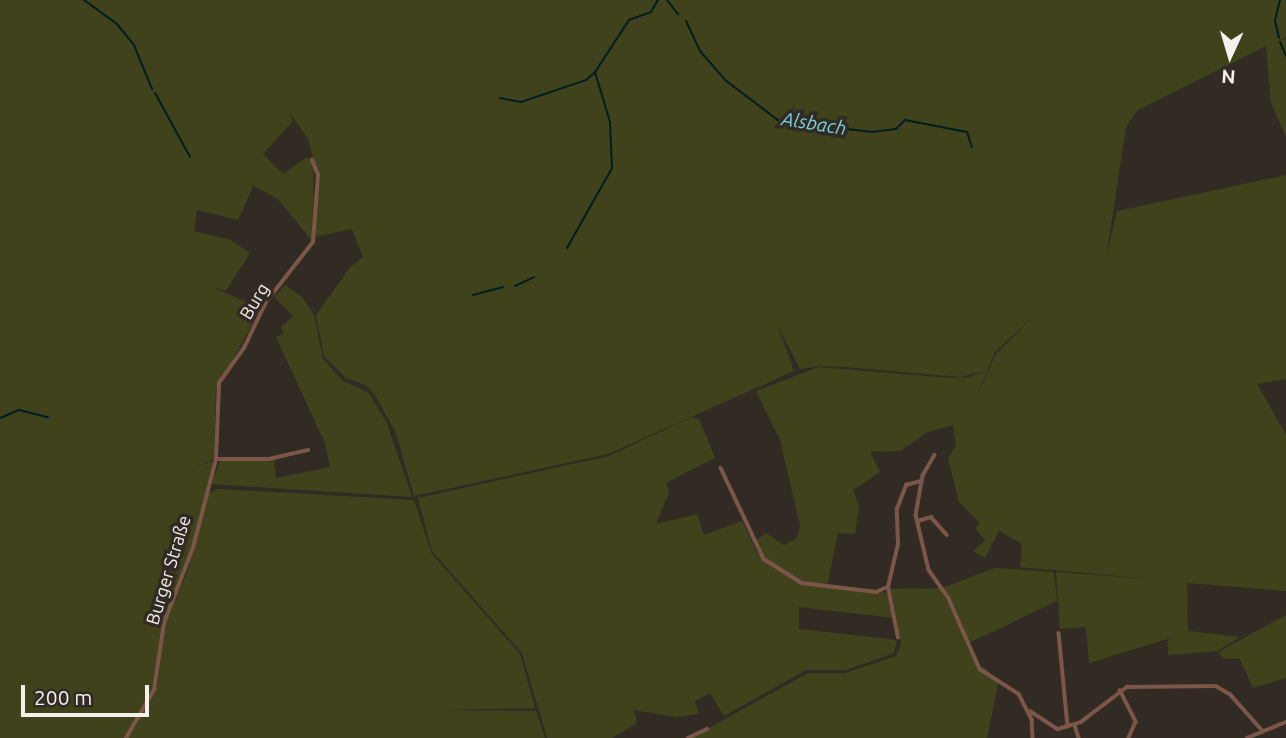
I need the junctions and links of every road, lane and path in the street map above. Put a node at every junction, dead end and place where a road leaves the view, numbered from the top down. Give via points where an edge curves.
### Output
1 (312, 160) dead end
2 (308, 450) dead end
3 (935, 455) dead end
4 (216, 459) junction
5 (721, 468) dead end
6 (921, 481) junction
7 (207, 487) joint
8 (918, 521) junction
9 (947, 535) dead end
10 (888, 587) junction
11 (1059, 632) dead end
12 (898, 638) dead end
13 (1120, 690) junction
14 (1029, 711) junction
15 (1286, 722) edge
16 (1075, 725) junction
17 (1068, 727) junction
18 (707, 729) dead end
19 (1263, 731) junction
20 (126, 738) edge
21 (688, 738) edge
22 (1033, 738) edge
23 (1079, 738) edge
24 (1129, 738) edge
25 (1247, 738) edge

1 - 4 street, Burg via 317,175 313,242 266,302 244,348 221,377
2 - 4 street via 269,460
3 - 6 street
4 - 7 street, Burg
5 - 10 street via 764,559 802,583 876,592
6 - 8 street
6 - 10 street via 906,485 898,498 898,544
7 - 20 street, Burger Straße via 188,565 164,623 158,679
8 - 9 street via 931,517
8 - 14 street via 929,569 949,599 970,654 986,676 1015,690
10 - 12 street
11 - 17 street
13 - 16 street
13 - 19 street via 1154,683 1216,687 1230,694
13 - 24 street via 1136,722
14 - 17 street via 1052,727
14 - 22 street
15 - 19 street
16 - 17 street
16 - 23 street
18 - 21 street
19 - 25 street

